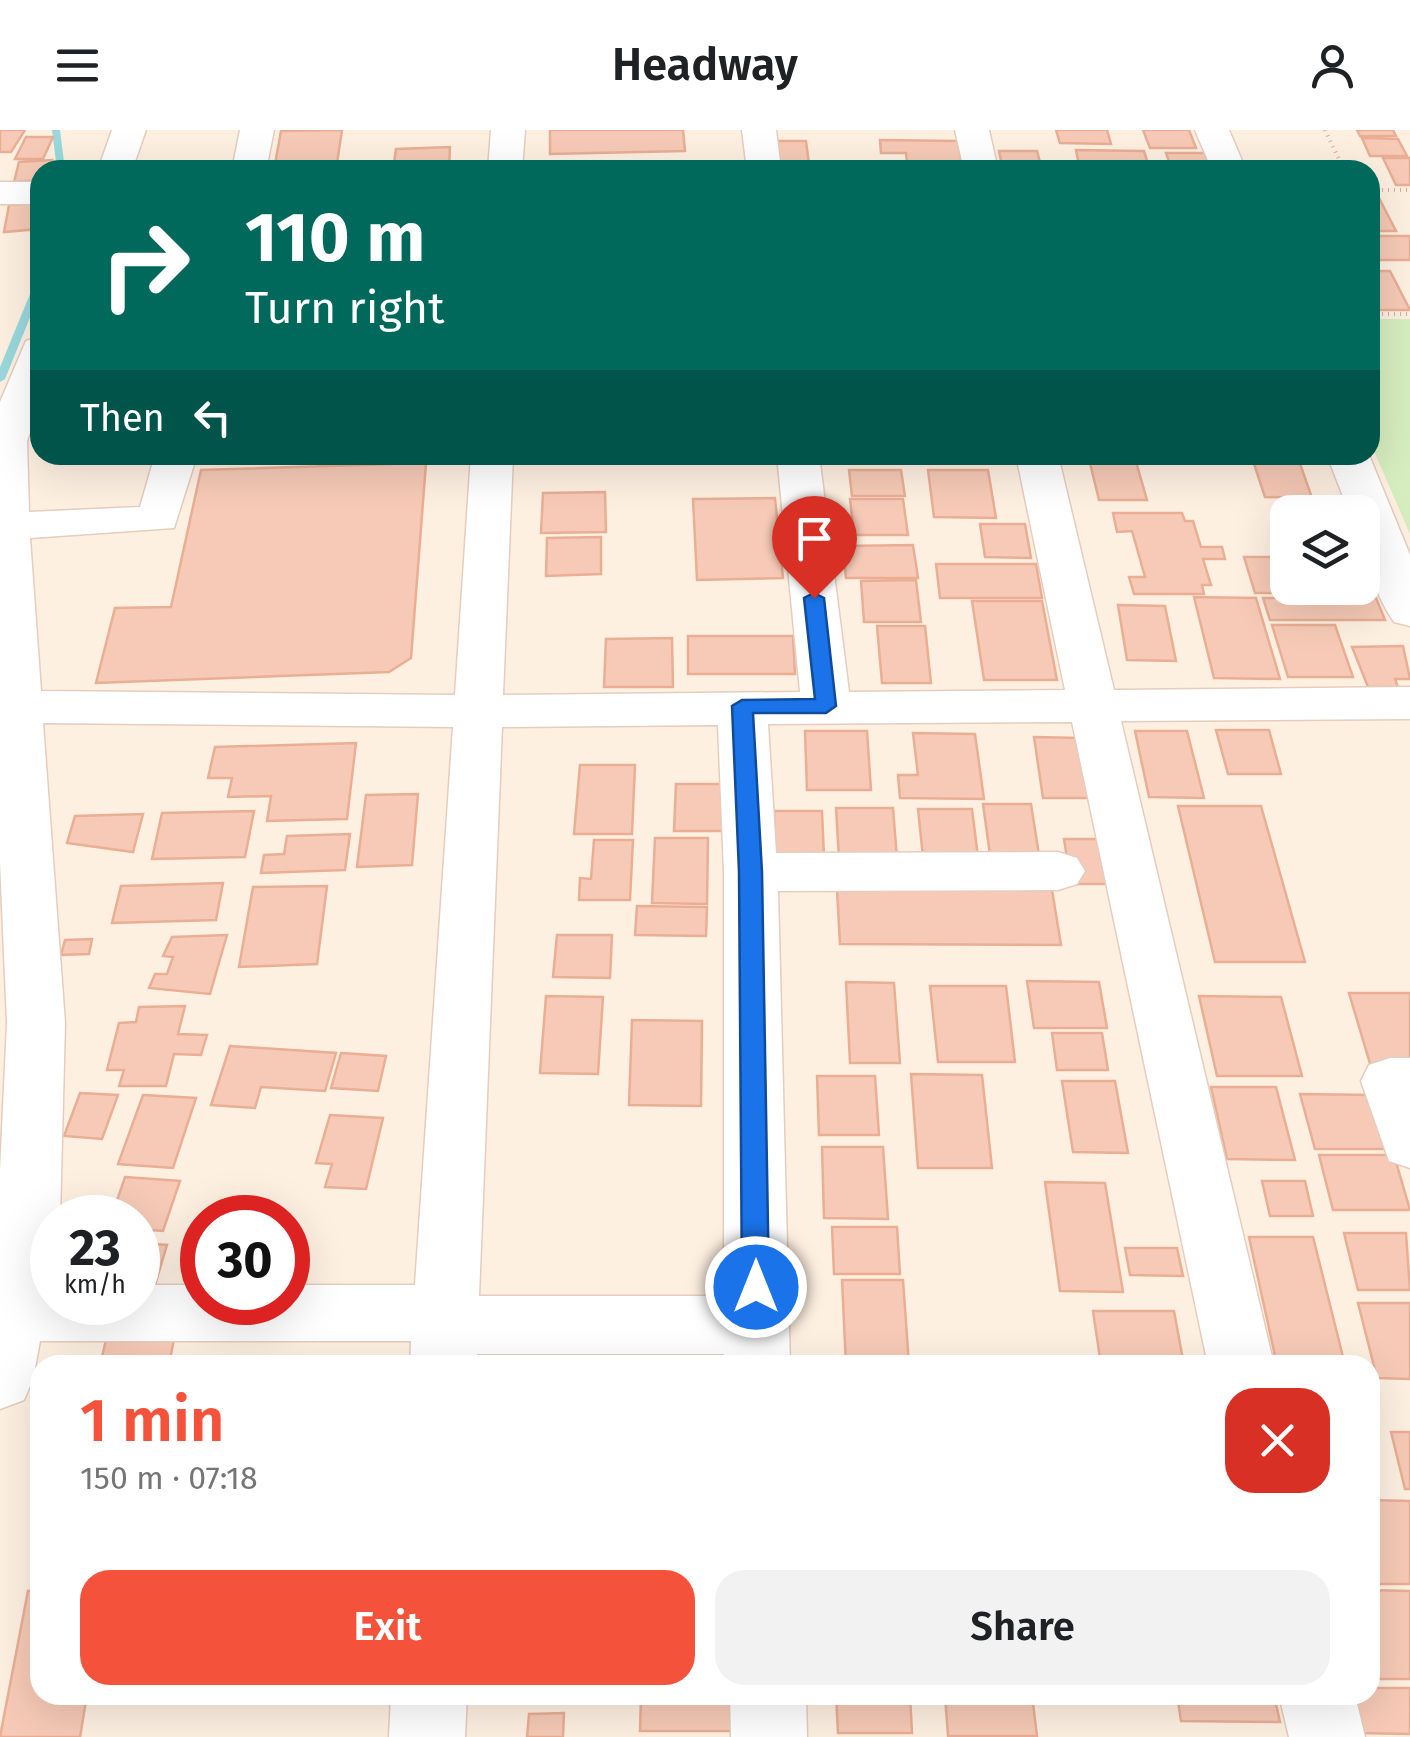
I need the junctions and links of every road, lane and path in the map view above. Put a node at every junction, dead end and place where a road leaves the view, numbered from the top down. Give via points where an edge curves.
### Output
1 (128, 130) edge
2 (257, 130) edge
3 (508, 130) edge
4 (759, 130) edge
5 (972, 130) edge
6 (1212, 130) edge
7 (1325, 130) edge
8 (118, 160) edge
9 (252, 160) edge
10 (506, 160) edge
11 (763, 160) edge
12 (979, 160) edge
13 (1225, 160) edge
14 (1339, 160) edge
15 (1380, 190) edge
16 (1410, 190) edge
17 (30, 193) edge
18 (0, 194) edge
19 (1380, 314) edge
20 (1410, 314) edge
21 (0, 337) edge
22 (30, 337) edge
23 (30, 376) edge
24 (173, 465) edge
25 (492, 465) edge
26 (799, 465) edge
27 (1039, 465) edge
28 (1352, 465) edge
29 (7, 526) junction
30 (1410, 612) edge
31 (1410, 703) edge
32 (742, 706) junction
33 (826, 706) junction
34 (1090, 707) junction
35 (19, 708) junction
36 (480, 710) junction
37 (1058, 871) dead end
38 (750, 872) junction
39 (18, 1023) edge
40 (1410, 1081) edge
41 (1410, 1144) edge
42 (14, 1313) junction
43 (444, 1334) edge
44 (757, 1345) edge
45 (1239, 1355) edge
46 (0, 1378) edge
47 (429, 1705) edge
48 (768, 1705) edge
49 (1319, 1705) edge
50 (427, 1737) edge
51 (770, 1737) edge
52 (1327, 1737) edge

1 - 8 street
2 - 9 street
3 - 10 street
4 - 11 street
5 - 12 street
6 - 13 street
7 - 14 path
15 - 16 path
17 - 18 street
19 - 20 path
21 - 22 street
23 - 29 street via 6,441
24 - 29 street via 158,519
25 - 36 street
26 - 33 street
27 - 34 street
28 - 30 street
29 - 35 street
31 - 34 street
32 - 33 street
32 - 36 street
32 - 38 street
33 - 34 street
34 - 45 street
35 - 36 street
35 - 39 street
36 - 43 street
37 - 38 street
38 - 44 street
39 - 42 street via 28,1217
40 - 41 street via 1390,1081
42 - 43 street
42 - 46 street
43 - 44 street
47 - 50 street
48 - 51 street
49 - 52 street

